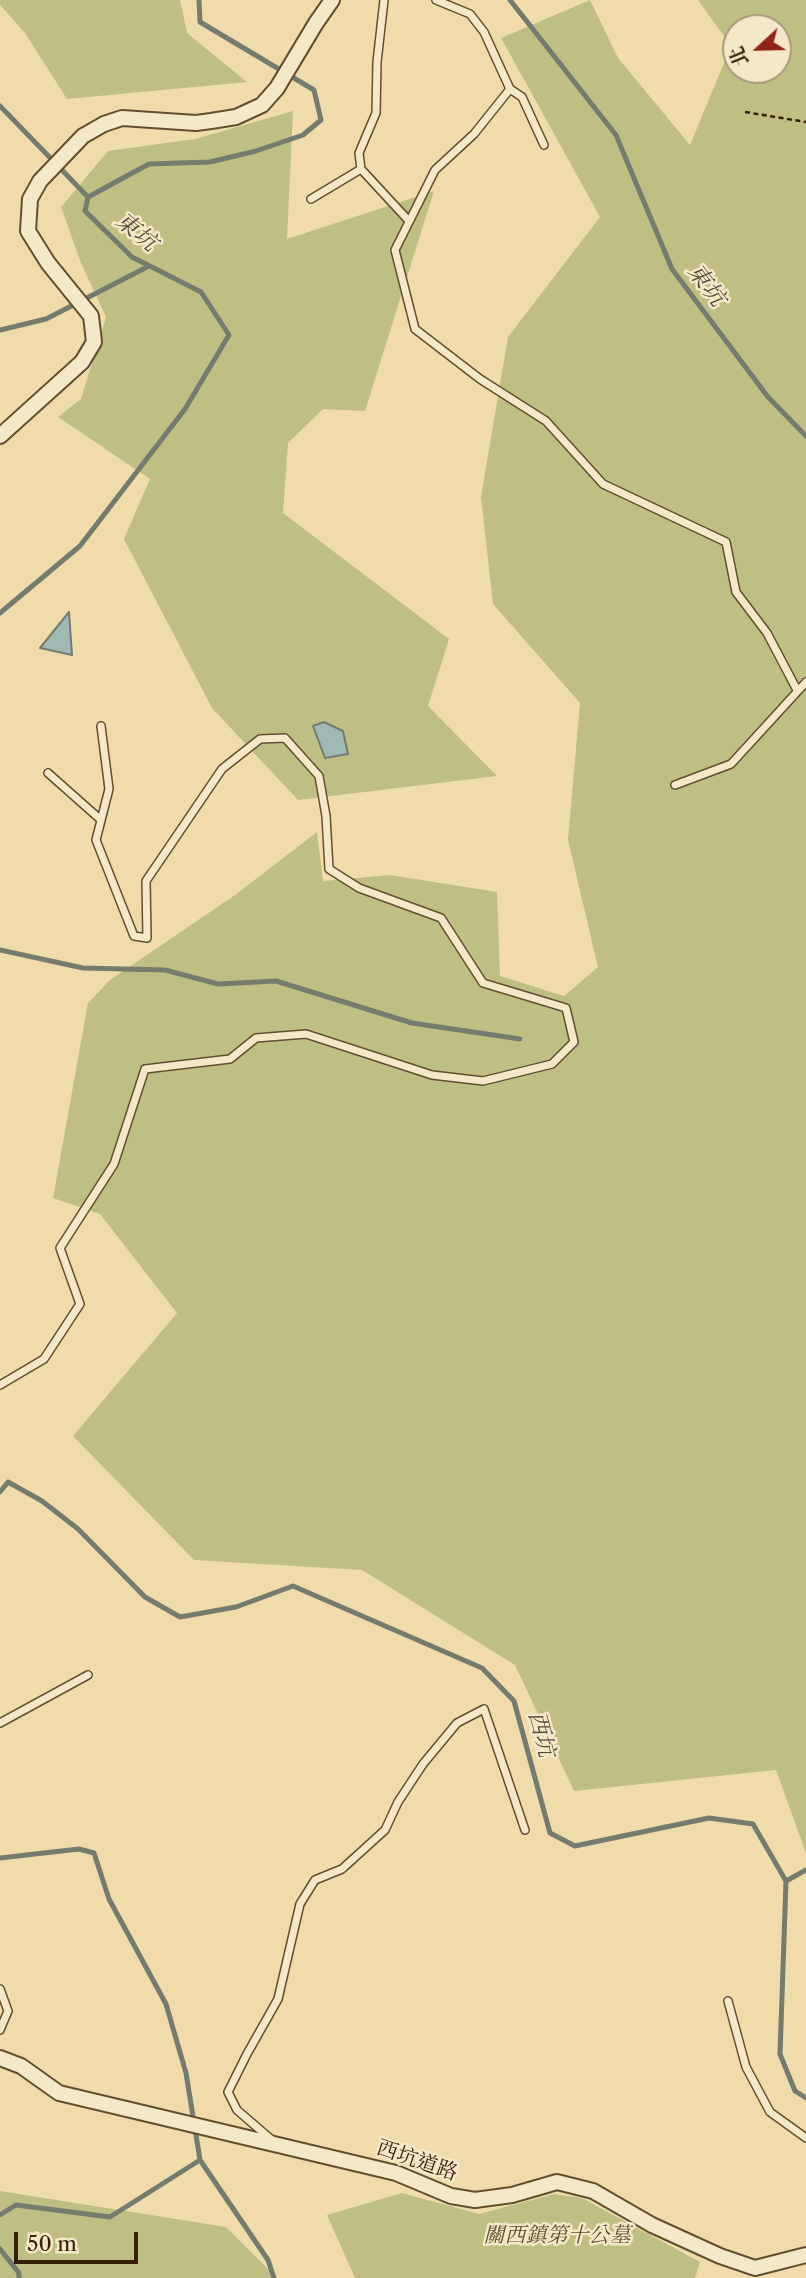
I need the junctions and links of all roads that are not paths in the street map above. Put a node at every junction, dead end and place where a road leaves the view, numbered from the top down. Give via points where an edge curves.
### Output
1 (332, 0) edge
2 (384, 0) edge
3 (436, 0) edge
4 (510, 89) junction
5 (544, 145) dead end
6 (361, 169) junction
7 (311, 199) dead end
8 (409, 221) junction
9 (0, 436) edge
10 (806, 682) edge
11 (797, 690) junction
12 (101, 726) dead end
13 (48, 773) dead end
14 (675, 785) dead end
15 (101, 820) junction
16 (0, 1385) edge
17 (88, 1675) dead end
18 (0, 1723) edge
19 (524, 1830) dead end
20 (0, 1989) edge
21 (728, 2001) dead end
22 (0, 2031) edge
23 (0, 2059) edge
24 (806, 2138) edge
25 (279, 2146) junction
26 (806, 2255) edge

1 - 9 street via 262,105 236,117 196,123 122,118 83,136 55,163 30,199 28,231 91,316 94,342 66,377
2 - 6 lane via 376,113 359,153
3 - 4 lane via 470,14 484,32
4 - 5 lane via 522,97
4 - 8 lane via 474,134 435,170
6 - 7 lane
6 - 8 lane
8 - 11 lane via 395,250 415,329 480,379 546,421 603,484 726,542 736,592 767,633
10 - 11 lane
11 - 14 lane via 731,764
12 - 15 lane via 109,789
13 - 15 lane
15 - 16 lane via 96,840 134,936 147,939 146,881 222,769 260,739 285,738 319,776 329,869 359,888 441,918 483,983 566,1008 574,1042 552,1064 483,1081 432,1075 306,1034 256,1038 230,1059 145,1069 114,1164 60,1248 80,1304 44,1360
17 - 18 lane
19 - 25 lane via 484,1709 457,1723 423,1764 385,1830 342,1869 315,1880 300,1904 278,1999 228,2092 237,2110
20 - 22 lane via 8,2011
21 - 24 lane via 746,2067 770,2112
23 - 25 street, 西坑道路 via 21,2066 59,2092
25 - 26 street, 西坑道路 via 396,2173 451,2196 475,2200 557,2182 593,2191 652,2225 755,2268

